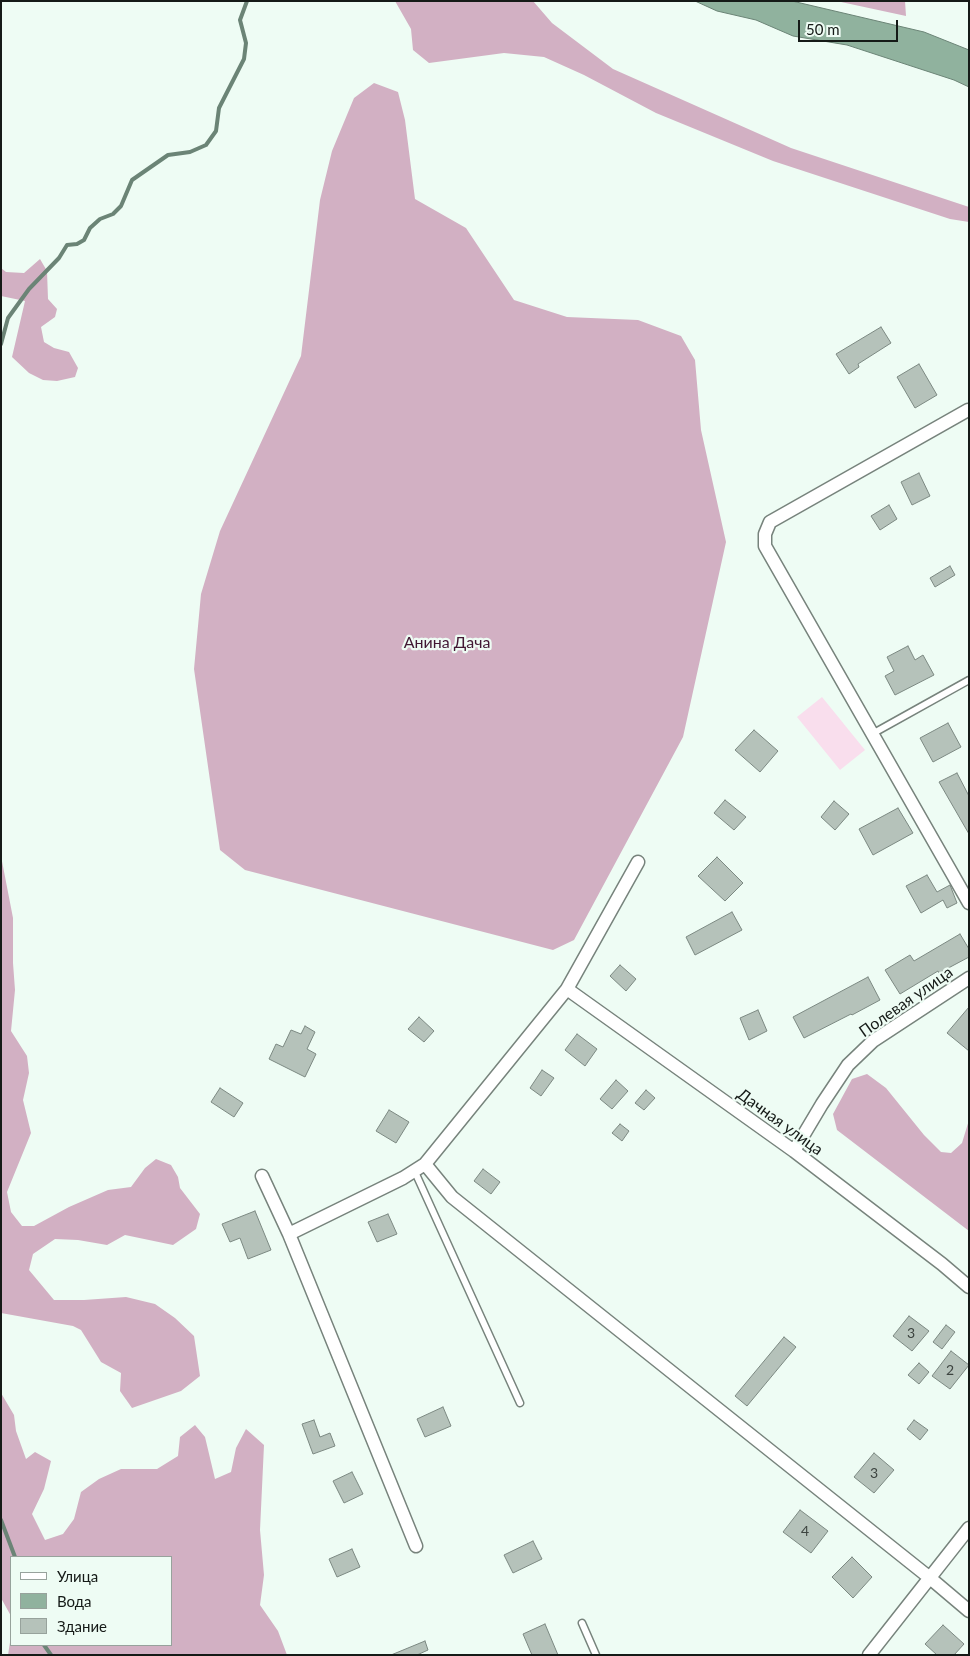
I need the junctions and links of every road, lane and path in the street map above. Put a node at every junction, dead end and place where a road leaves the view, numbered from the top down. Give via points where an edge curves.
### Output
1 (968, 410) edge
2 (969, 680) edge
3 (872, 734) junction
4 (638, 862) dead end
5 (969, 903) edge
6 (969, 978) edge
7 (567, 989) junction
8 (794, 1151) junction
9 (420, 1168) junction
10 (262, 1176) dead end
11 (289, 1234) junction
12 (969, 1287) edge
13 (520, 1403) dead end
14 (969, 1528) edge
15 (416, 1546) dead end
16 (930, 1578) junction
17 (969, 1611) edge
18 (582, 1623) dead end
19 (596, 1655) edge
20 (869, 1655) edge

1 - 3 street via 770,522 765,534 765,546
2 - 3 lane
3 - 5 street
4 - 7 street
6 - 8 street, Полевая улица via 874,1041 848,1065
7 - 8 street, Дачная улица
7 - 9 street
8 - 12 street, Дачная улица
9 - 11 street
9 - 13 lane
9 - 16 street via 452,1197
10 - 11 street
11 - 15 street
14 - 16 street
16 - 17 street
16 - 20 street
18 - 19 lane

